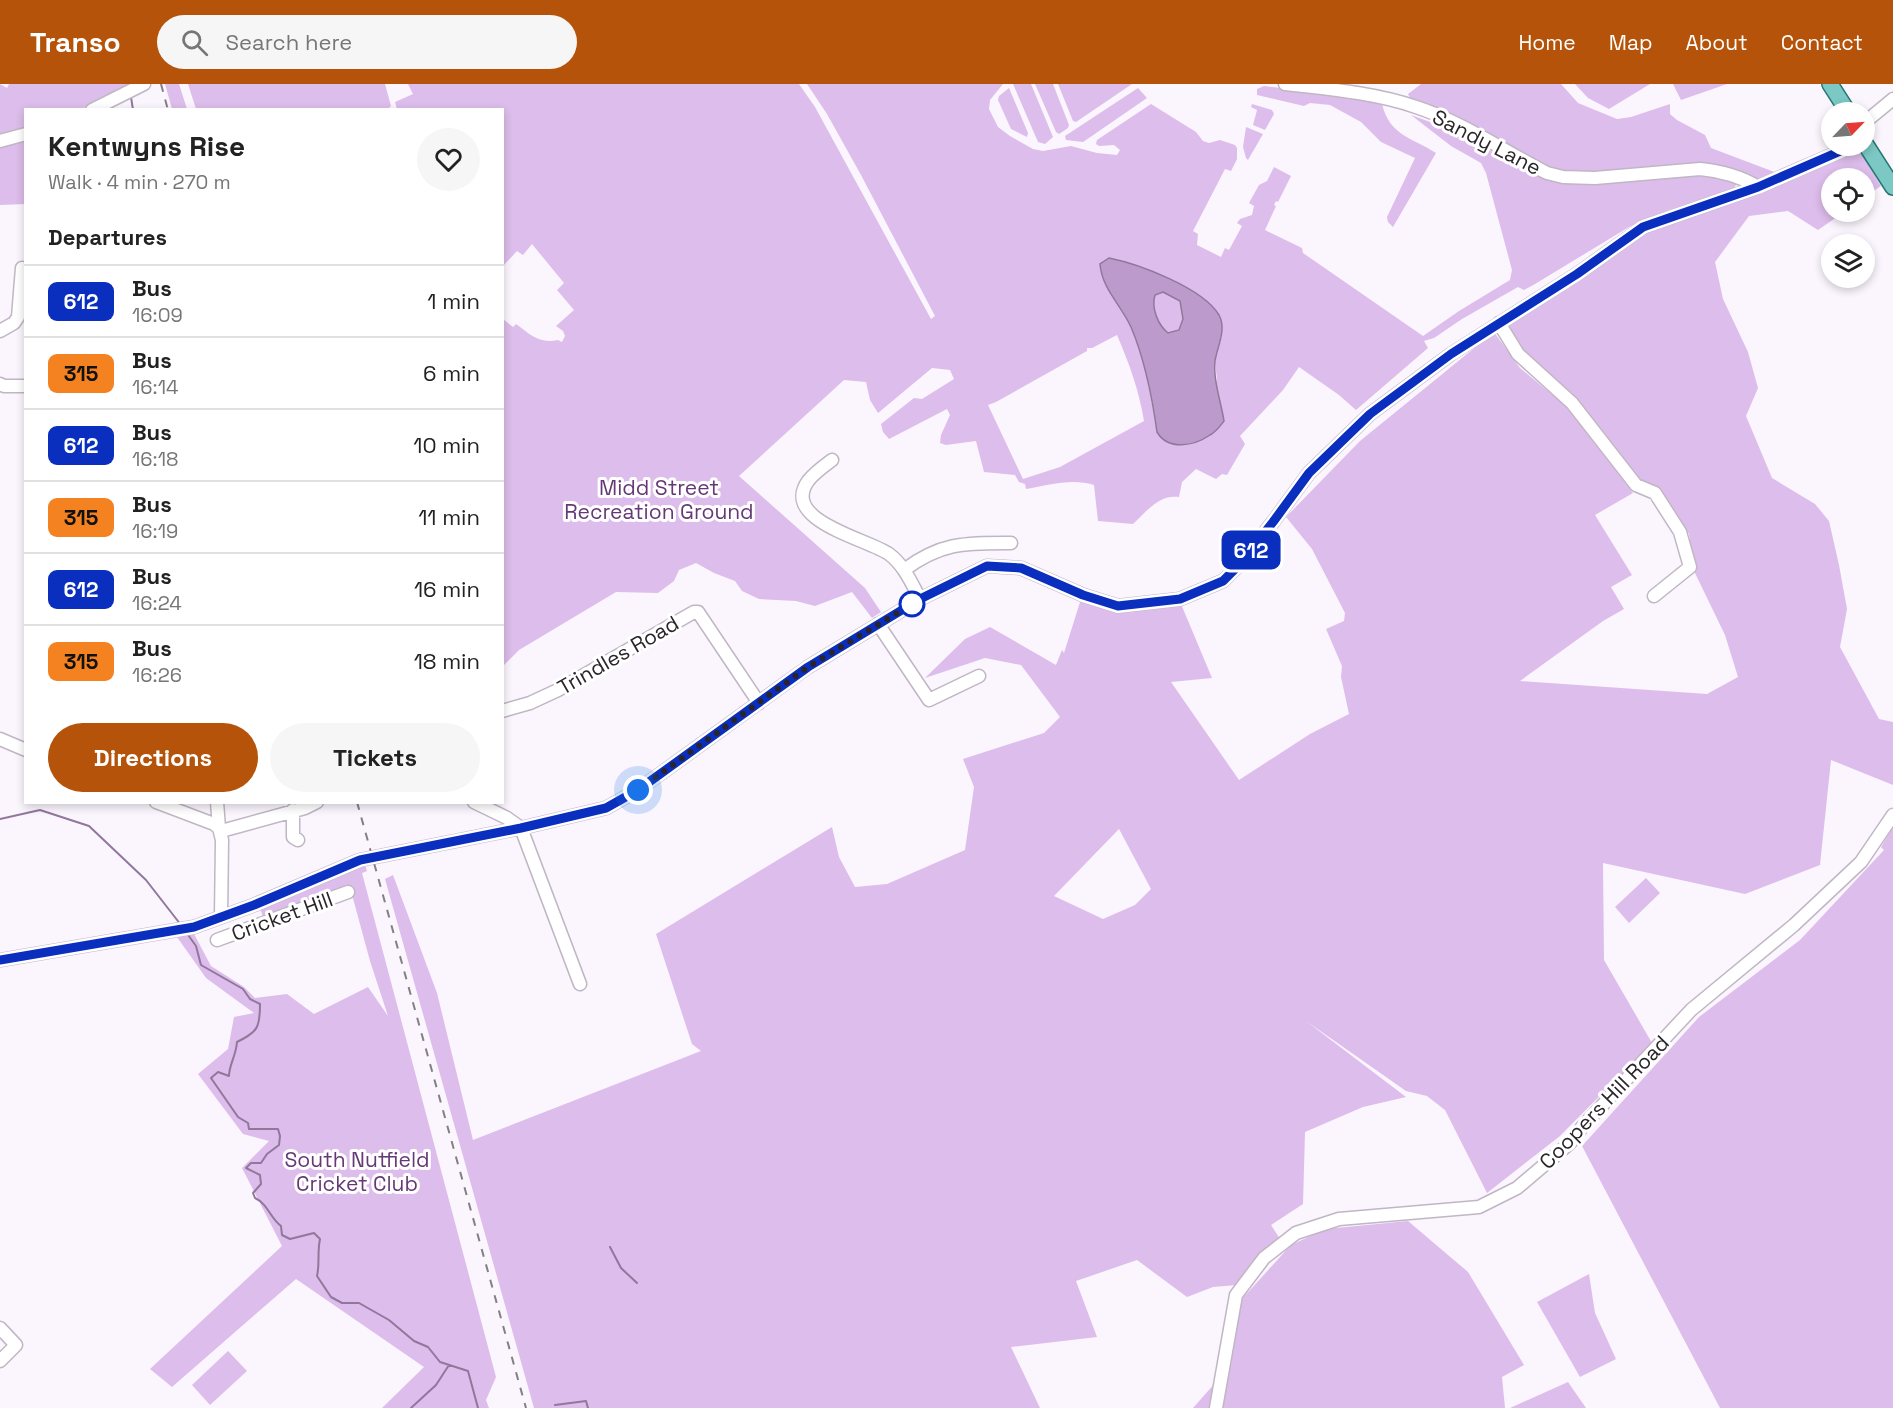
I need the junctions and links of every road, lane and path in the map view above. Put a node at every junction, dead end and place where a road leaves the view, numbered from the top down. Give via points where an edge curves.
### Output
1 (144, 84) edge
2 (1286, 84) edge
3 (1830, 84) edge
4 (1893, 99) edge
5 (1842, 102) edge
6 (96, 108) edge
7 (1875, 114) edge
8 (24, 135) edge
9 (0, 141) edge
10 (1829, 156) edge
11 (1873, 156) edge
12 (1893, 186) edge
13 (1758, 187) junction
14 (22, 268) dead end
15 (1499, 323) junction
16 (0, 331) edge
17 (0, 384) edge
18 (24, 386) edge
19 (832, 460) dead end
20 (1011, 543) dead end
21 (904, 570) junction
22 (1654, 596) dead end
23 (920, 599) junction
24 (878, 624) junction
25 (979, 676) dead end
26 (759, 703) junction
27 (504, 710) edge
28 (0, 740) edge
29 (24, 749) edge
30 (161, 804) edge
31 (217, 804) edge
32 (313, 804) edge
33 (478, 804) edge
34 (293, 810) junction
35 (1893, 815) edge
36 (219, 828) junction
37 (521, 828) junction
38 (298, 840) dead end
39 (348, 892) dead end
40 (254, 905) junction
41 (221, 917) junction
42 (257, 925) junction
43 (217, 940) dead end
44 (0, 960) edge
45 (580, 984) dead end
46 (0, 1328) edge
47 (0, 1361) edge
48 (1216, 1408) edge

1 - 6 street
2 - 13 street, Sandy Lane via 1415,106 1448,119 1546,173 1563,177 1700,169 1727,173
3 - 5 main road
4 - 7 street
8 - 9 street
10 - 13 street
11 - 12 main road
13 - 15 street via 1643,227
14 - 16 street via 18,317
15 - 22 street via 1518,354 1572,403 1636,485 1654,493 1680,532 1690,567
15 - 23 street via 1370,414 1309,473 1223,581 1180,599 1118,606 1021,568 987,566
17 - 18 street
19 - 21 street via 804,488 804,504 809,514 886,552
20 - 21 street via 948,546
21 - 23 street
23 - 24 street
24 - 25 street via 929,699
24 - 26 street
26 - 27 street, Trindles Road via 698,612 694,612 558,690
26 - 37 street via 638,790 606,808
28 - 29 street
30 - 36 street
31 - 36 street
32 - 34 street
33 - 37 street
34 - 36 street via 225,830
34 - 38 street via 293,837
35 - 48 street, Coopers Hill Road via 1861,862 1794,925 1691,1010 1570,1143 1517,1188 1479,1207 1339,1218 1296,1233 1264,1258 1236,1295
36 - 41 street
37 - 40 street via 360,860
37 - 45 street
39 - 42 street, Cricket Hill
40 - 41 street
40 - 42 street
41 - 44 street via 194,927
42 - 43 street, Cricket Hill
46 - 47 street via 16,1345

